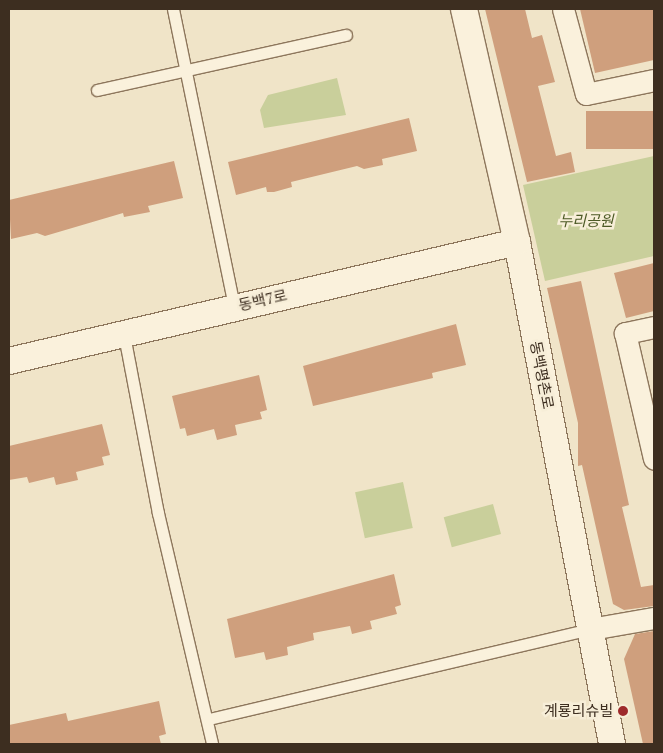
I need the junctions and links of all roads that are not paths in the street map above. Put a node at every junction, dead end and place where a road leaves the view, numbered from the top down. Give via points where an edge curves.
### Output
1 (173, 9) edge
2 (464, 9) edge
3 (563, 9) edge
4 (346, 35) dead end
5 (187, 68) junction
6 (654, 80) edge
7 (97, 90) dead end
8 (517, 242) junction
9 (234, 306) junction
10 (654, 326) edge
11 (124, 336) junction
12 (9, 361) edge
13 (654, 460) edge
14 (654, 618) edge
15 (590, 630) junction
16 (209, 718) junction
17 (212, 744) edge
18 (612, 744) edge

1 - 5 lane
2 - 8 street, 동백평촌로
3 - 6 street via 586,94
4 - 5 lane
5 - 7 lane
5 - 9 lane
8 - 9 street, 동백7로
8 - 15 street, 동백평촌로
9 - 11 street, 동백7로
10 - 13 street via 625,333
11 - 12 street, 동백7로
11 - 16 lane via 158,513
14 - 15 street
15 - 16 lane
15 - 18 street, 동백평촌로
16 - 17 lane

